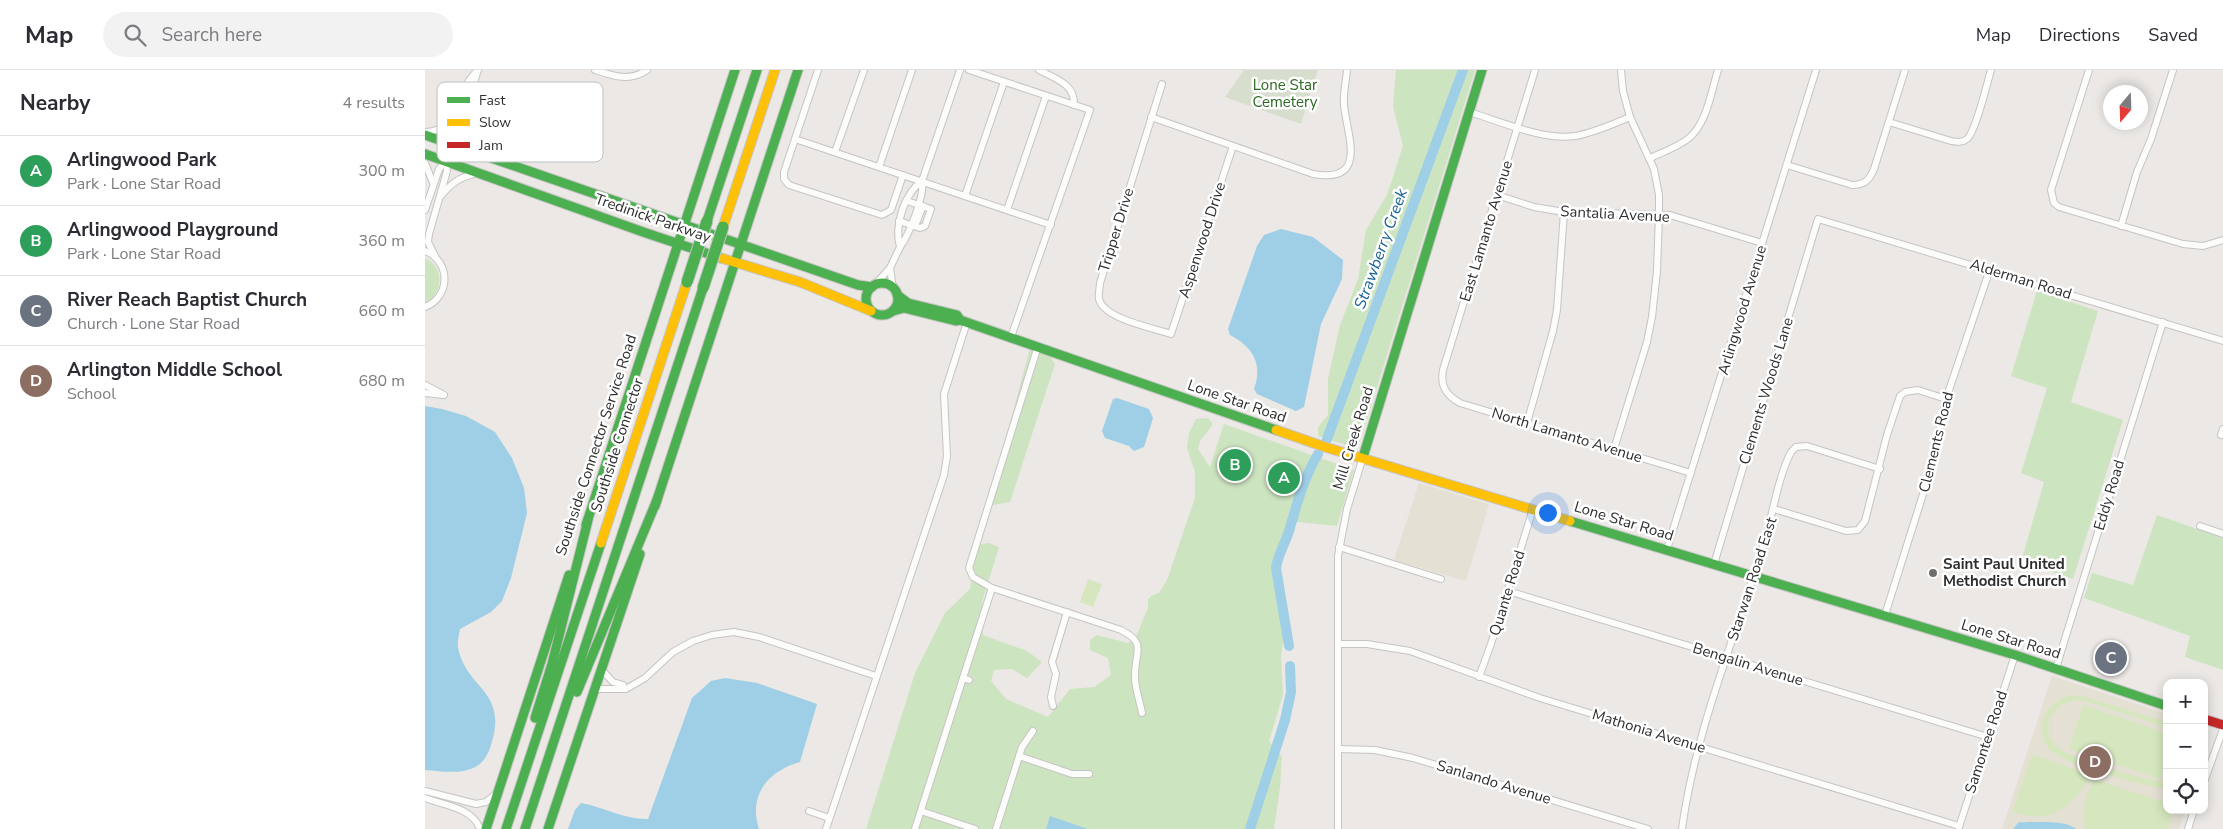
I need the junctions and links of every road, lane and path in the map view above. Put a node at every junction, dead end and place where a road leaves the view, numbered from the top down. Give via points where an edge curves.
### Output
1 (478, 70) edge
2 (595, 70) edge
3 (647, 70) edge
4 (735, 70) edge
5 (757, 70) edge
6 (775, 70) edge
7 (798, 70) edge
8 (818, 70) edge
9 (864, 70) edge
10 (912, 70) edge
11 (960, 70) edge
12 (969, 70) edge
13 (1039, 70) edge
14 (1347, 70) edge
15 (1483, 70) edge
16 (1535, 70) edge
17 (1621, 70) edge
18 (1718, 70) edge
19 (1816, 70) edge
20 (1905, 70) edge
21 (1991, 70) edge
22 (2089, 70) edge
23 (2173, 70) edge
24 (469, 82) edge
25 (474, 82) edge
26 (1004, 82) junction
27 (1162, 84) dead end
28 (1046, 96) junction
29 (1074, 105) junction
30 (1469, 112) junction
31 (1151, 117) junction
32 (1631, 117) junction
33 (1889, 122) junction
34 (1518, 126) junction
35 (437, 130) edge
36 (425, 134) edge
37 (437, 139) edge
38 (795, 139) junction
39 (1233, 146) junction
40 (835, 152) junction
41 (425, 154) edge
42 (1650, 158) junction
43 (437, 159) edge
44 (446, 162) junction
45 (501, 162) edge
46 (425, 163) edge
47 (1787, 165) junction
48 (879, 167) junction
49 (479, 173) junction
50 (903, 175) junction
51 (922, 181) junction
52 (434, 184) junction
53 (1497, 195) junction
54 (965, 196) junction
55 (438, 200) junction
56 (907, 201) junction
57 (921, 205) junction
58 (425, 210) edge
59 (1007, 210) junction
60 (1564, 212) junction
61 (1659, 215) junction
62 (1818, 218) joint
63 (899, 221) junction
64 (1051, 225) junction
65 (684, 226) junction
66 (913, 226) junction
67 (2121, 226) junction
68 (2223, 240) edge
69 (1762, 243) junction
70 (679, 244) junction
71 (741, 245) junction
72 (900, 247) junction
73 (425, 251) edge
74 (435, 256) junction
75 (735, 262) junction
76 (890, 268) junction
77 (1990, 269) junction
78 (873, 286) junction
79 (895, 291) junction
80 (425, 307) edge
81 (871, 311) junction
82 (893, 311) junction
83 (963, 321) junction
84 (2163, 322) junction
85 (1171, 334) joint
86 (1011, 337) junction
87 (2223, 341) edge
88 (1038, 346) junction
89 (425, 385) edge
90 (1446, 392) joint
91 (425, 393) edge
92 (1946, 399) junction
93 (1527, 423) junction
94 (1614, 450) junction
95 (1363, 457) junction
96 (1879, 468) junction
97 (1691, 473) junction
98 (657, 500) junction
99 (1533, 509) junction
100 (1774, 509) junction
101 (588, 520) junction
102 (2200, 526) dead end
103 (2223, 534) edge
104 (1339, 547) junction
105 (1667, 549) junction
106 (1714, 564) junction
107 (1754, 576) junction
108 (1441, 579) dead end
109 (992, 588) junction
110 (1508, 591) junction
111 (1067, 612) junction
112 (1885, 615) junction
113 (1338, 644) junction
114 (2015, 655) junction
115 (1727, 657) junction
116 (2056, 668) junction
117 (601, 669) junction
118 (876, 676) junction
119 (1479, 677) junction
120 (629, 687) junction
121 (595, 689) junction
122 (2163, 705) edge
123 (1053, 706) dead end
124 (1142, 713) dead end
125 (2208, 721) edge
126 (2223, 727) edge
127 (1033, 731) dead end
128 (557, 734) junction
129 (1988, 736) junction
130 (1699, 746) junction
131 (1338, 749) junction
132 (1019, 756) junction
133 (2208, 770) edge
134 (1089, 774) dead end
135 (425, 791) edge
136 (498, 793) junction
137 (425, 798) edge
138 (809, 811) dead end
139 (921, 811) junction
140 (2194, 814) edge
141 (829, 818) junction
142 (1959, 827) edge
143 (480, 829) edge
144 (486, 829) edge
145 (501, 829) edge
146 (506, 829) edge
147 (525, 829) edge
148 (547, 829) edge
149 (826, 829) edge
150 (915, 829) edge
151 (975, 829) edge
152 (996, 829) edge
153 (1338, 829) edge
154 (1647, 829) edge
155 (1683, 829) edge
156 (2188, 829) edge

1 - 24 street
1 - 25 street
2 - 3 street via 621,78
4 - 65 main road, Southside Connector Service Road
5 - 146 main road, Southside Connector, bridge
6 - 128 main road, bridge
7 - 71 main road
8 - 38 street
9 - 40 street
10 - 48 street
11 - 51 street
12 - 26 street
13 - 29 street via 1069,87 1074,95
14 - 39 street via 1344,106 1352,157 1335,175 1313,174
15 - 30 main road, Mill Creek Road
16 - 34 street, East Lamanto Avenue
17 - 32 street
18 - 42 street via 1703,119 1696,131 1678,145
19 - 47 street, Arlingwood Avenue
20 - 33 street
21 - 33 street via 1973,128 1966,140 1951,142
22 - 67 street via 2051,190 2052,199 2059,207
23 - 67 street
26 - 28 street
26 - 54 street
27 - 31 street, Tripper Drive
28 - 29 street
28 - 59 street
29 - 64 street via 1089,110
30 - 34 street
30 - 95 main road, Mill Creek Road
31 - 39 street
31 - 85 street, Tripper Drive via 1100,283 1099,299 1106,310 1118,317
32 - 34 street via 1573,136 1555,136
32 - 42 street
33 - 47 street via 1871,176 1860,185
34 - 53 street, East Lamanto Avenue
35 - 36 street
36 - 37 main road, Tredinick Parkway
38 - 40 street
38 - 50 street via 784,172 784,179 789,184 882,215 891,210
39 - 85 street, Aspenwood Drive
40 - 48 street
41 - 43 main road, Tredinick Parkway
42 - 61 street via 1657,181
44 - 49 main road, Tredinick Parkway
44 - 52 street via 439,169
44 - 55 street via 447,172
45 - 65 main road, Tredinick Parkway
46 - 52 street
47 - 69 street, Arlingwood Avenue
48 - 50 street
49 - 55 street via 457,180
49 - 70 main road, Tredinick Parkway
50 - 51 street
51 - 54 street
51 - 56 street
51 - 57 street
52 - 58 street
53 - 60 street, Santalia Avenue via 1533,207
53 - 90 street, East Lamanto Avenue via 1443,370 1441,378
54 - 59 street
55 - 74 street via 428,242
56 - 57 street
56 - 63 street
57 - 66 street
57 - 66 street via 931,208 925,226
59 - 64 street
60 - 61 street, Santalia Avenue
60 - 93 street via 1557,310
61 - 69 street, Santalia Avenue
61 - 94 street via 1652,317
62 - 77 street, Alderman Road
62 - 106 street, Clements Woods Lane
63 - 66 street
63 - 72 street
64 - 86 street
65 - 70 main road, Southside Connector Service Road
65 - 71 main road, Tredinick Parkway
66 - 72 street
67 - 68 street via 2192,246
69 - 97 street, Arlingwood Avenue
70 - 75 main road, Tredinick Parkway
70 - 101 main road, Southside Connector Service Road
71 - 75 main road
71 - 78 main road, Tredinick Parkway via 858,285
72 - 76 street
73 - 74 street
74 - 80 street via 444,270 444,286 436,300
75 - 81 main road, Tredinick Parkway
75 - 98 main road
76 - 78 street
76 - 79 street
77 - 84 street, Alderman Road
77 - 92 street, Clements Road
78 - 79 main road via 882,283
78 - 81 main road via 865,299
79 - 82 main road via 897,304
79 - 83 main road, Lone Star Road via 908,303 957,315
81 - 82 main road via 881,315
82 - 83 main road, Lone Star Road via 904,308
83 - 86 main road, Lone Star Road
83 - 118 street via 944,394 947,456 944,475
84 - 87 street, Alderman Road
84 - 116 street, Eddy Road
86 - 88 main road, Lone Star Road
88 - 95 main road, Lone Star Road via 1195,403
88 - 109 street via 969,562 973,576
89 - 91 street via 444,395
90 - 93 street, North Lamanto Avenue via 1460,403
92 - 96 street via 1918,390 1905,392 1897,402
92 - 112 street, Clements Road via 1930,472
93 - 94 street, North Lamanto Avenue
94 - 97 street, North Lamanto Avenue
95 - 99 main road, Lone Star Road
95 - 104 street, Mill Creek Road
96 - 100 street, Starwan Road East via 1807,446 1796,447 1788,458
96 - 100 street via 1865,521 1858,530 1846,531
97 - 105 street, Arlingwood Avenue
98 - 117 main road
98 - 128 main road via 567,718
99 - 105 main road, Lone Star Road
99 - 110 street, Quante Road
100 - 107 street, Starwan Road East
101 - 136 main road, Southside Connector Service Road
101 - 145 main road via 552,664
102 - 103 street
104 - 108 street
104 - 113 street, Mill Creek Road
105 - 106 main road, Lone Star Road
106 - 107 main road, Lone Star Road
107 - 112 main road, Lone Star Road
107 - 115 street, Starwan Road East
109 - 111 street
109 - 139 street via 966,679
110 - 115 street, Bengalin Avenue
110 - 119 street, Quante Road
111 - 123 street via 1052,662 1056,674 1051,697
111 - 124 street via 1121,630 1136,641 1139,655 1135,674
112 - 114 main road, Lone Star Road
113 - 119 street, Mathonia Avenue via 1401,649
113 - 131 street, Mill Creek Road
114 - 116 main road, Lone Star Road
114 - 129 street, Samontee Road
115 - 129 street, Bengalin Avenue
115 - 130 street, Starwan Road East
116 - 122 main road, Lone Star Road
117 - 120 street via 616,684
117 - 121 main road
118 - 120 street via 759,637 734,632 693,641 673,652 645,678
118 - 141 street
119 - 130 street, Mathonia Avenue
120 - 121 street
121 - 148 main road
125 - 126 main road
126 - 133 street
127 - 132 street
128 - 147 main road
129 - 142 street, Samontee Road
130 - 142 street, Mathonia Avenue
130 - 155 street, Starwan Road East
131 - 153 street, Mill Creek Road
131 - 154 street, Sanlando Avenue via 1375,750 1413,758
132 - 134 street via 1072,774
132 - 152 street
135 - 136 street via 477,804 487,802
136 - 144 main road, Southside Connector Service Road
137 - 143 street via 467,812 474,817
138 - 141 street
139 - 150 street
139 - 151 street
140 - 156 street
141 - 149 street

